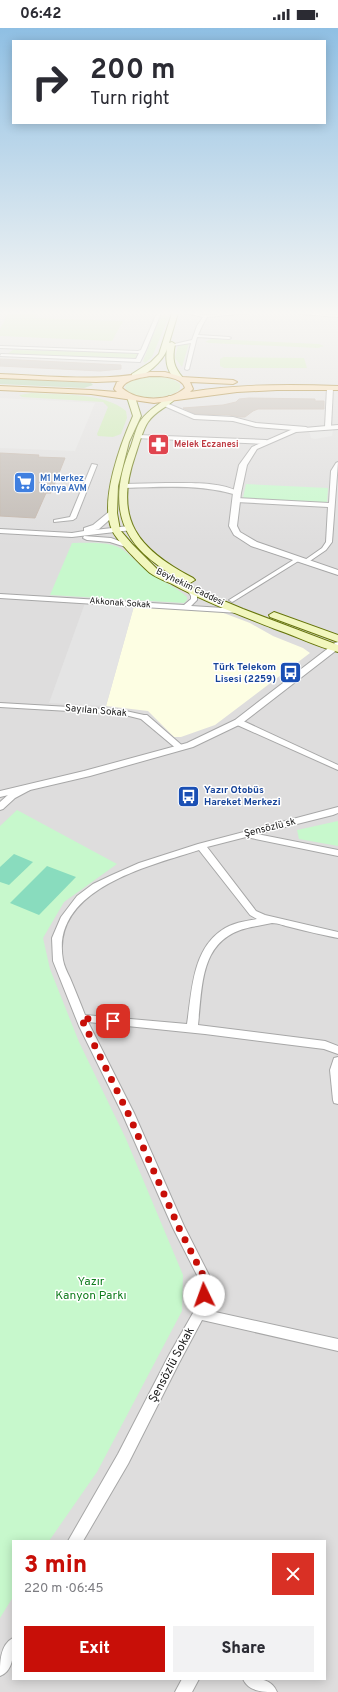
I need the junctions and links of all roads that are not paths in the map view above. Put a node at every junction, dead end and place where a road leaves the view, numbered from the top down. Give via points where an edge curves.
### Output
1 (62, 391) edge
2 (70, 391) joint
3 (120, 391) edge
4 (188, 391) edge
5 (212, 391) edge
6 (334, 391) edge
7 (129, 397) junction
8 (167, 402) junction
9 (135, 408) junction
10 (328, 427) junction
11 (338, 427) edge
12 (306, 429) junction
13 (138, 437) junction
14 (266, 442) junction
15 (338, 464) edge
16 (94, 465) dead end
17 (124, 486) junction
18 (335, 496) edge
19 (237, 497) junction
20 (332, 505) junction
21 (113, 513) junction
22 (56, 521) dead end
23 (129, 528) junction
24 (116, 530) junction
25 (0, 532) edge
26 (72, 535) junction
27 (129, 546) junction
28 (302, 560) junction
29 (338, 573) edge
30 (190, 590) junction
31 (0, 596) edge
32 (232, 600) junction
33 (186, 607) junction
34 (239, 611) junction
35 (337, 645) edge
36 (0, 705) edge
37 (238, 722) junction
38 (181, 748) junction
39 (338, 768) edge
40 (27, 788) junction
41 (0, 794) edge
42 (0, 807) edge
43 (338, 810) edge
44 (244, 835) junction
45 (201, 846) junction
46 (338, 854) edge
47 (80, 898) joint
48 (271, 921) junction
49 (338, 935) edge
50 (81, 1018) junction
51 (192, 1029) junction
52 (338, 1050) edge
53 (338, 1061) edge
54 (338, 1100) edge
55 (199, 1314) junction
56 (338, 1345) edge
57 (78, 1540) edge
58 (12, 1648) edge
59 (0, 1668) edge
60 (190, 1680) edge
61 (252, 1680) edge
62 (183, 1692) edge
63 (268, 1692) edge

1 - 2 main road
2 - 7 main road
3 - 7 main road
4 - 8 main road
5 - 8 main road
6 - 10 street
7 - 8 main road
7 - 9 main road, Beyhekim Caddesi
8 - 9 main road
8 - 12 street via 194,417 232,419 256,425
8 - 13 main road, Beyhekim Caddesi via 144,423
9 - 21 main road, Beyhekim Caddesi via 137,416 125,442 114,486
10 - 11 street
10 - 12 street
12 - 14 street via 295,430
13 - 14 street
13 - 17 main road, Beyhekim Caddesi via 124,478
14 - 19 street via 254,448 243,465
15 - 18 street via 334,470
16 - 22 street via 73,518
17 - 19 street via 212,486 229,489
17 - 23 main road, Beyhekim Caddesi via 124,508
18 - 20 street
19 - 20 street
19 - 28 street via 233,526 237,533 254,544
20 - 28 street via 329,542 324,549
21 - 24 main road, Beyhekim Caddesi
21 - 26 street via 96,527
23 - 24 street
23 - 32 main road, Beyhekim Caddesi via 136,541 172,569 202,587
24 - 26 street
24 - 27 main road, Beyhekim Caddesi
25 - 26 street
26 - 27 street via 111,540
27 - 30 main road, Beyhekim Caddesi via 154,571
28 - 29 street
28 - 32 street
30 - 33 street via 194,600
30 - 34 main road, Beyhekim Caddesi
31 - 33 street, Akkonak Sokak
32 - 35 main road, Beyhekim Caddesi
33 - 34 street, Akkonak Sokak
34 - 35 main road, Beyhekim Caddesi
35 - 37 street
36 - 38 street, Sayılan Sokak via 121,712 144,717
37 - 38 street
37 - 39 street
38 - 40 street
40 - 41 street
40 - 42 street via 12,796
43 - 44 street, Şensözlü sk
44 - 45 street, Şensözlü sk
44 - 46 street
45 - 47 street, Şensözlü sk via 115,876
45 - 48 street via 253,913
47 - 50 street, Şensözlü Sokak via 66,917 57,938 58,961
48 - 49 street
48 - 51 street via 243,925 225,932 212,945 202,964
50 - 51 street
50 - 55 street, Şensözlü Sokak via 205,1279
51 - 52 street via 325,1045
53 - 54 street via 335,1070
55 - 56 street
55 - 57 street, Şensözlü Sokak via 124,1459
58 - 59 street
60 - 62 street
61 - 63 street

